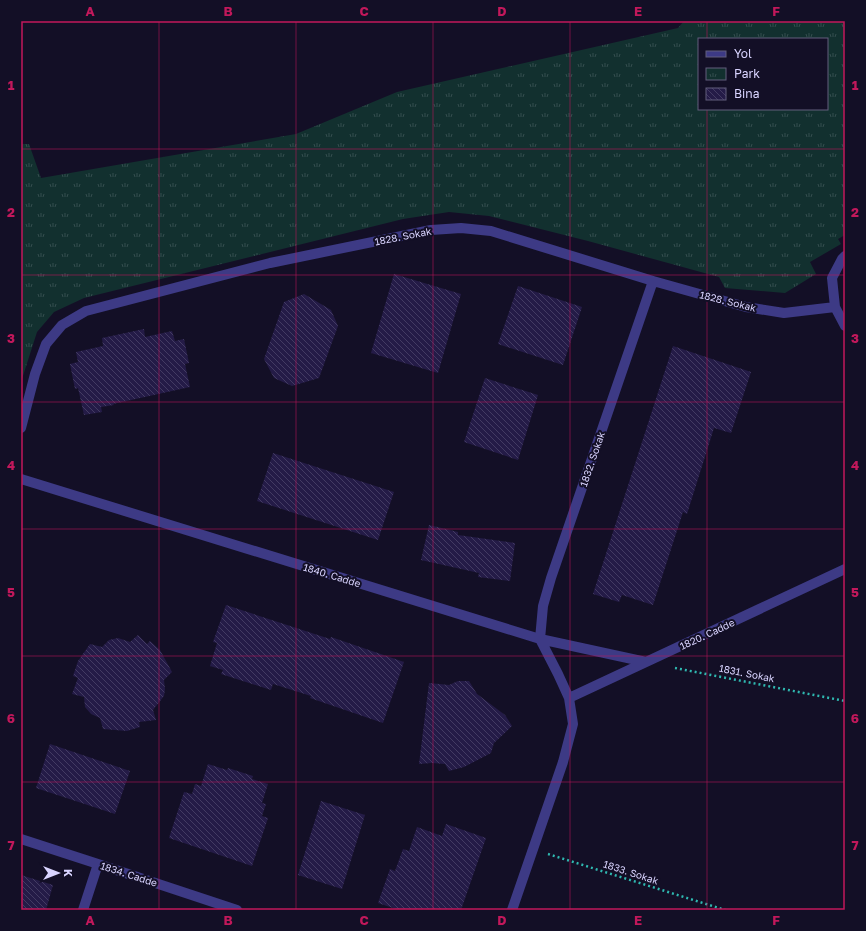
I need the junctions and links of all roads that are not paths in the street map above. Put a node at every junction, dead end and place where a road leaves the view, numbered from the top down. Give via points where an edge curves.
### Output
1 (845, 256) edge
2 (653, 281) junction
3 (835, 306) junction
4 (845, 326) edge
5 (21, 428) edge
6 (21, 479) edge
7 (845, 569) edge
8 (540, 640) junction
9 (646, 662) junction
10 (569, 698) junction
11 (21, 839) edge
12 (98, 864) junction
13 (83, 910) edge
14 (237, 910) edge
15 (512, 910) edge

1 - 3 street via 832,278
2 - 3 street, 1828. Sokak via 746,307 784,313
2 - 5 street, 1828. Sokak via 491,231 460,228 431,230 270,263 86,311 62,325 46,344
2 - 8 street, 1832. Sokak via 551,578 543,606
3 - 4 street
6 - 8 street, 1840. Cadde
7 - 9 street, 1820. Cadde
8 - 9 street, 1840. Cadde
8 - 10 street
9 - 10 street, 1820. Cadde
10 - 15 street via 573,724 563,762
11 - 12 street, 1834. Cadde
12 - 13 street
12 - 14 street, 1834. Cadde

